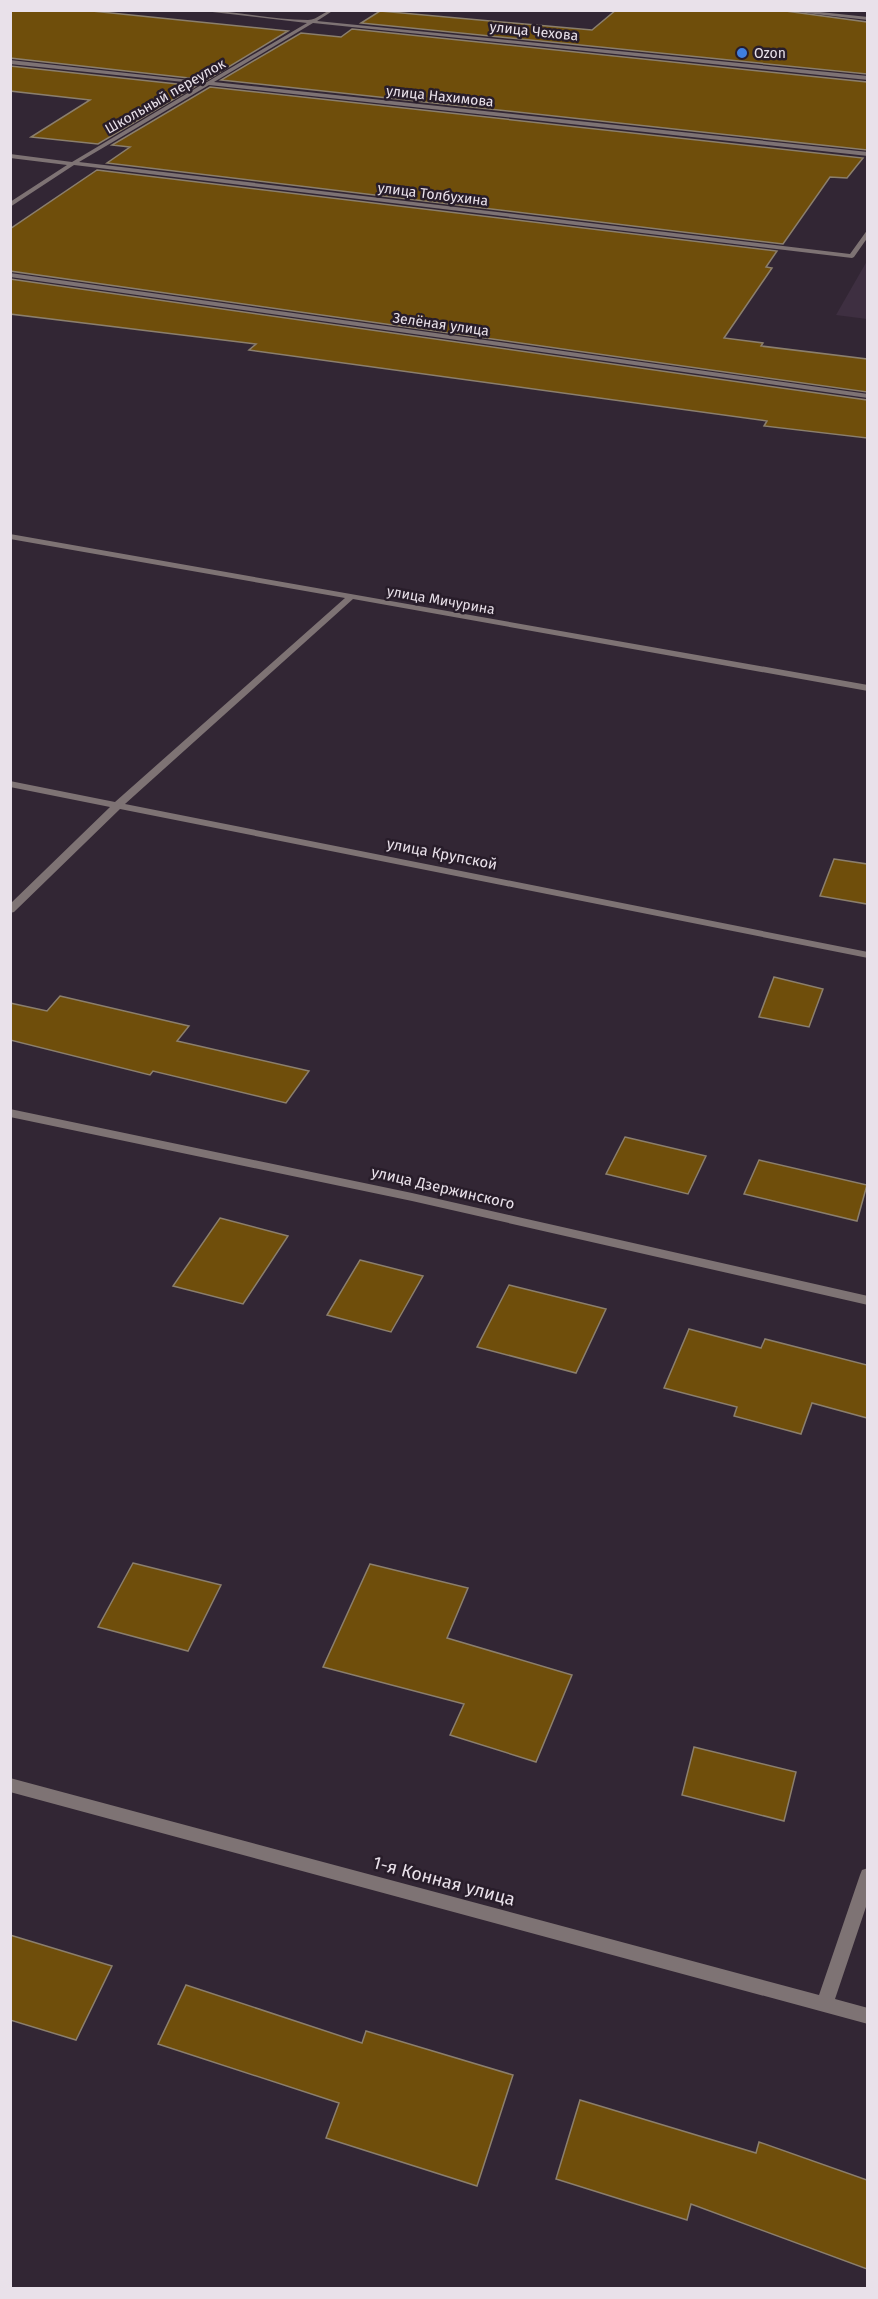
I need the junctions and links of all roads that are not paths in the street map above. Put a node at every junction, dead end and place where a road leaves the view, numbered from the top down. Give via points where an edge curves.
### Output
1 (197, 10) edge
2 (332, 10) edge
3 (782, 10) edge
4 (867, 19) edge
5 (314, 22) junction
6 (10, 62) edge
7 (867, 78) edge
8 (211, 83) junction
9 (867, 154) edge
10 (10, 156) edge
11 (72, 164) junction
12 (10, 205) edge
13 (867, 231) edge
14 (10, 275) edge
15 (867, 396) edge
16 (10, 536) edge
17 (351, 597) junction
18 (867, 688) edge
19 (10, 783) edge
20 (118, 805) junction
21 (10, 910) edge
22 (867, 955) edge
23 (10, 1113) edge
24 (867, 1302) edge
25 (10, 1785) edge
26 (867, 1875) edge
27 (825, 2003) junction
28 (867, 2016) edge

1 - 5 street, улица Чехова
2 - 5 street, Школьный переулок
3 - 4 street
5 - 7 street, улица Чехова
5 - 8 street, Школьный переулок
6 - 8 street, улица Нахимова
8 - 9 street, улица Нахимова
8 - 11 street, Школьный переулок
10 - 11 street, улица Толбухина
11 - 12 street, Школьный переулок
11 - 13 street, улица Толбухина via 852,256
14 - 15 street, Зелёная улица
16 - 17 street, улица Мичурина
17 - 18 street, улица Мичурина
17 - 20 street
19 - 20 street, улица Крупской
20 - 21 street
20 - 22 street, улица Крупской
23 - 24 street, улица Дзержинского via 412,1197
25 - 27 street, 1-я Конная улица
26 - 27 street
27 - 28 street, 1-я Конная улица

